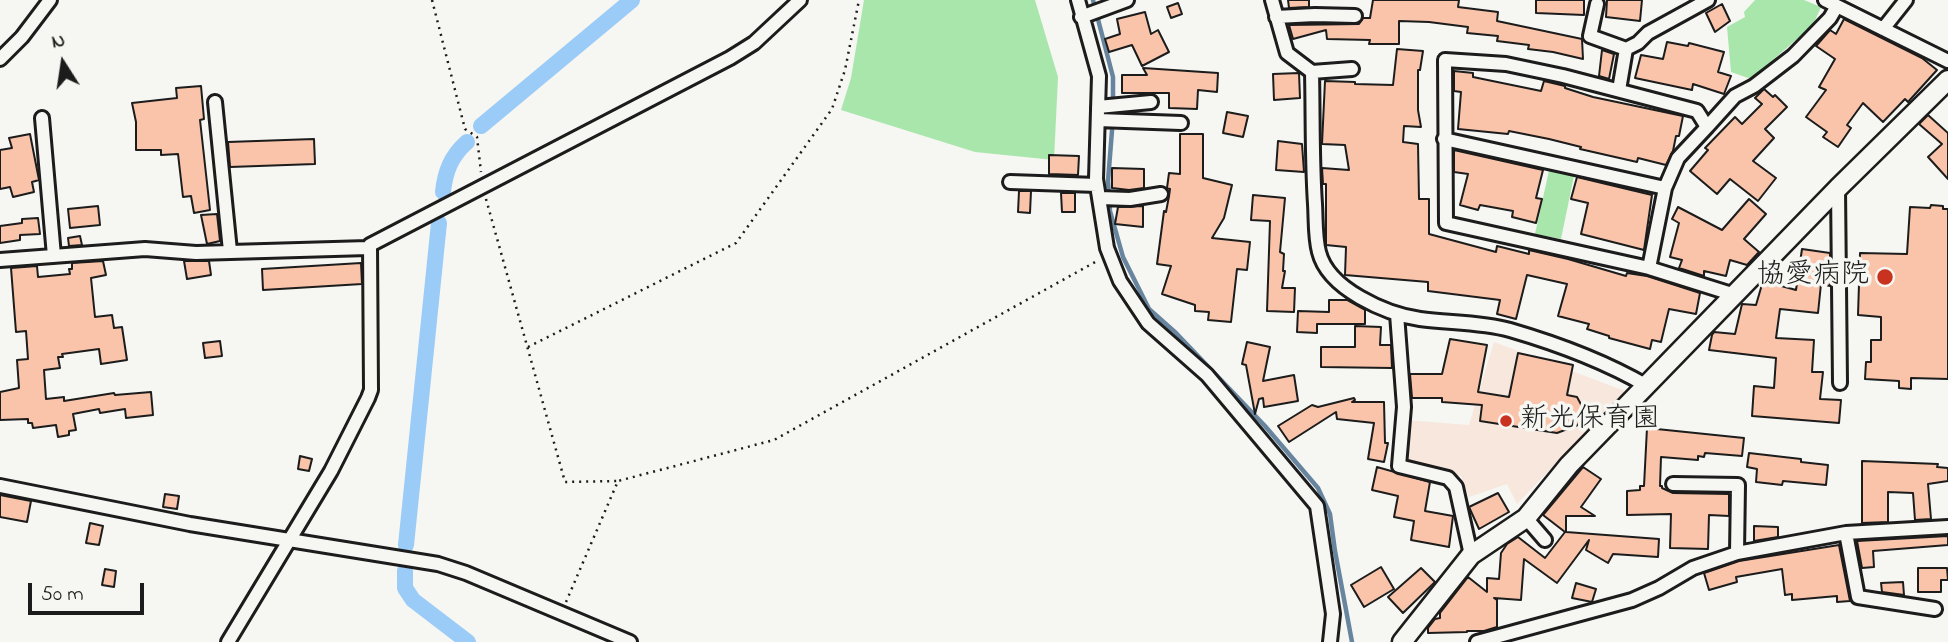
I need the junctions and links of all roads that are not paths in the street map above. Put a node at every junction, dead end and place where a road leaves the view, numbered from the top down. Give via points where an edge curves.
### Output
1 (50, 0) edge
2 (800, 0) edge
3 (1078, 0) edge
4 (1127, 0) edge
5 (1272, 0) edge
6 (1708, 0) edge
7 (1906, 0) edge
8 (1831, 3) edge
9 (1597, 4) dead end
10 (1083, 16) junction
11 (1355, 16) dead end
12 (1276, 17) junction
13 (1883, 29) junction
14 (1626, 49) junction
15 (0, 59) edge
16 (1948, 61) edge
17 (1352, 69) dead end
18 (1312, 72) junction
19 (1948, 80) edge
20 (1619, 90) junction
21 (215, 102) dead end
22 (1151, 102) dead end
23 (1100, 113) junction
24 (42, 118) dead end
25 (1181, 124) dead end
26 (1707, 127) junction
27 (1444, 139) junction
28 (1010, 182) dead end
29 (1665, 188) junction
30 (1838, 188) junction
31 (1099, 192) junction
32 (1161, 194) dead end
33 (368, 248) junction
34 (230, 251) junction
35 (54, 256) junction
36 (0, 260) edge
37 (1649, 268) junction
38 (1735, 295) junction
39 (1397, 314) junction
40 (1840, 383) dead end
41 (1647, 386) junction
42 (1673, 484) dead end
43 (0, 486) edge
44 (1526, 518) junction
45 (1948, 527) edge
46 (1846, 533) junction
47 (289, 540) junction
48 (1545, 540) dead end
49 (1737, 553) junction
50 (1471, 555) junction
51 (1935, 610) dead end
52 (228, 642) edge
53 (630, 642) edge
54 (1330, 642) edge
55 (1402, 642) edge
56 (1477, 642) edge

1 - 15 street
2 - 33 street via 754,43 730,58
3 - 10 street
4 - 10 street
5 - 12 street
6 - 14 street
7 - 13 street
8 - 13 street
8 - 26 street via 1830,18 1793,55 1735,96
9 - 14 street via 1590,36
10 - 23 street via 1099,76
11 - 12 street
12 - 18 street via 1287,53
13 - 16 street
14 - 20 street
17 - 18 street
18 - 39 street via 1319,253 1338,282
19 - 30 street
20 - 26 street via 1697,111
20 - 27 street via 1506,64 1445,60
21 - 34 street
22 - 23 street
23 - 25 street via 1124,121
23 - 31 street
24 - 35 street
26 - 29 street via 1678,158
27 - 29 street
27 - 37 street via 1446,223
28 - 31 street
29 - 37 street
30 - 38 street
30 - 40 street
31 - 32 street via 1130,199
31 - 54 street via 1109,254 1120,282 1148,323 1207,375 1317,506 1333,614
33 - 34 street
33 - 47 street via 371,390 331,471
34 - 35 street via 145,249
35 - 36 street
37 - 38 street
38 - 41 street
39 - 41 street via 1510,330 1595,359
39 - 50 street via 1404,407 1399,466 1448,478 1456,487
41 - 44 street via 1569,465
42 - 49 street via 1738,485
43 - 47 street
44 - 48 street
44 - 50 street
45 - 46 street
46 - 49 street
46 - 51 street via 1858,597
47 - 52 street
47 - 53 street via 438,564
49 - 56 street via 1693,568 1632,600
50 - 55 street

